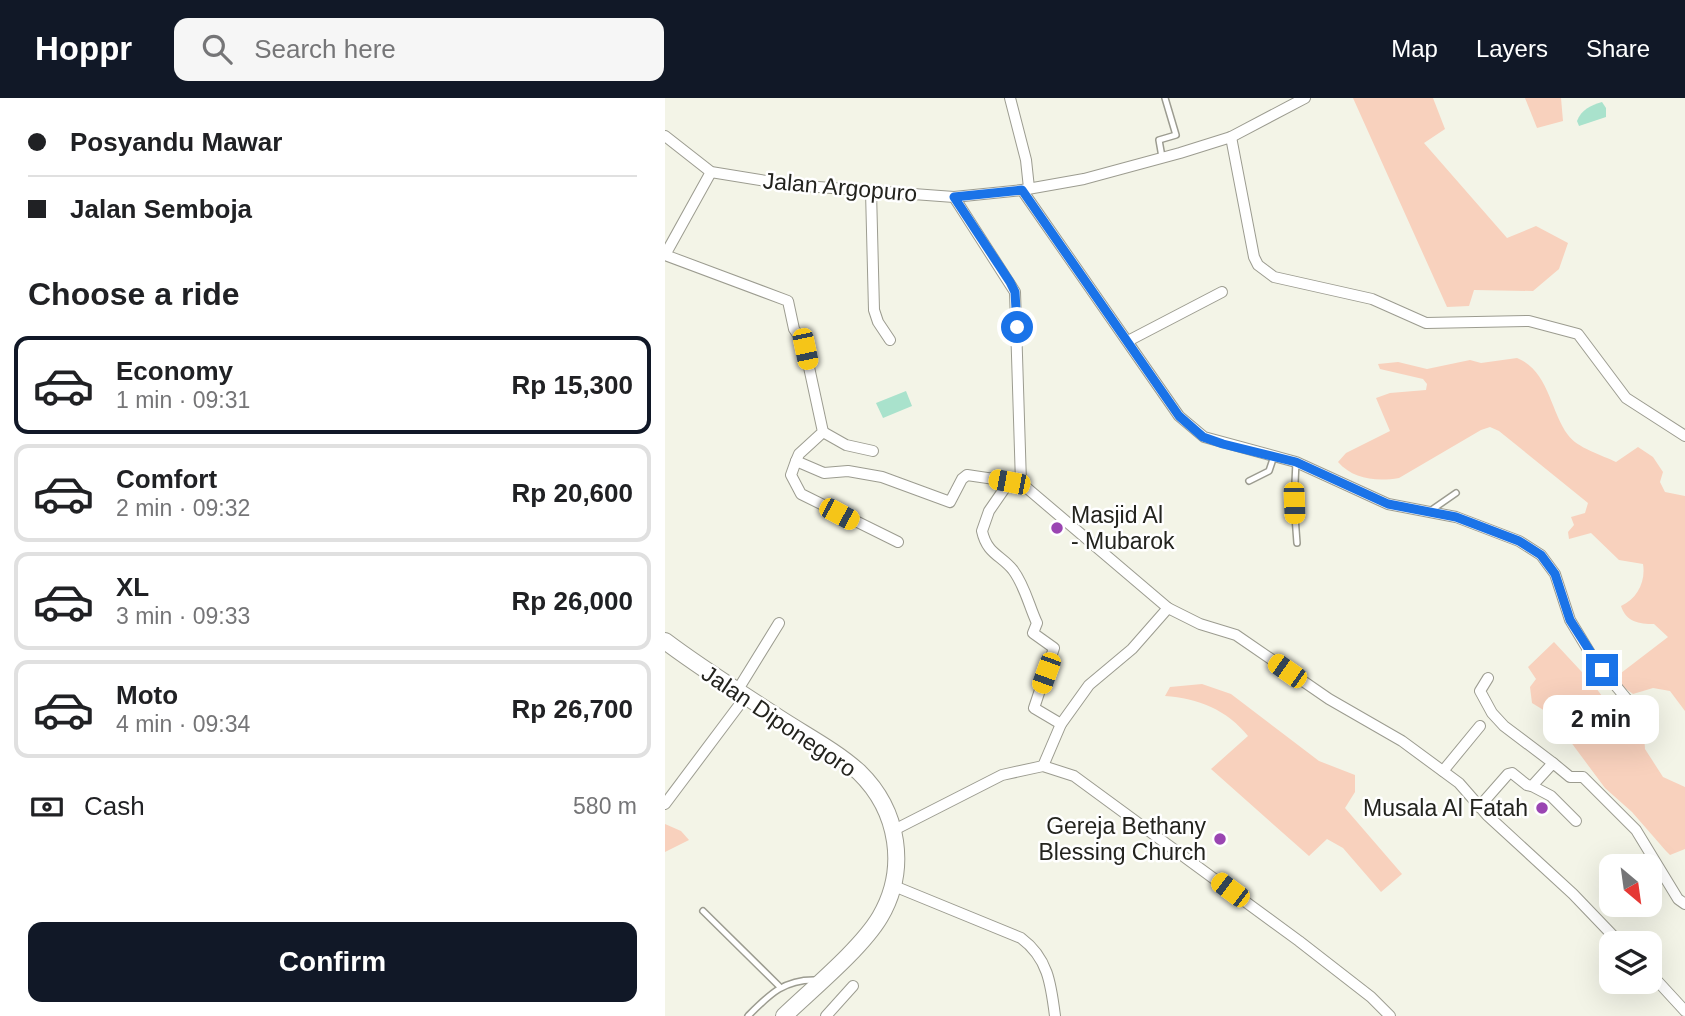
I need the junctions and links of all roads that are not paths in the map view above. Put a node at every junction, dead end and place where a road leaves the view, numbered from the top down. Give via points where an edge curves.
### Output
1 (1010, 98) edge
2 (1165, 98) edge
3 (1305, 98) edge
4 (665, 136) edge
5 (1231, 137) junction
6 (1162, 158) junction
7 (711, 172) junction
8 (1025, 189) junction
9 (871, 191) junction
10 (954, 197) junction
11 (665, 255) edge
12 (1222, 292) dead end
13 (890, 340) dead end
14 (1128, 341) junction
15 (823, 432) junction
16 (1685, 436) edge
17 (873, 451) dead end
18 (1274, 456) junction
19 (796, 461) junction
20 (1296, 462) junction
21 (1249, 481) dead end
22 (1009, 482) junction
23 (1021, 483) junction
24 (1456, 494) dead end
25 (1429, 511) junction
26 (898, 542) dead end
27 (1297, 542) dead end
28 (1168, 608) junction
29 (779, 623) dead end
30 (667, 647) edge
31 (1487, 678) dead end
32 (741, 694) junction
33 (1061, 724) junction
34 (1648, 725) dead end
35 (1480, 726) dead end
36 (1553, 763) junction
37 (1043, 766) junction
38 (1443, 771) junction
39 (1532, 786) junction
40 (665, 804) edge
41 (1479, 807) junction
42 (1576, 821) dead end
43 (894, 830) junction
44 (894, 886) junction
45 (1685, 904) edge
46 (702, 911) dead end
47 (1608, 931) edge
48 (821, 980) junction
49 (779, 986) junction
50 (853, 986) dead end
51 (1662, 986) edge
52 (1685, 1011) edge
53 (748, 1016) edge
54 (783, 1016) edge
55 (826, 1016) edge
56 (1055, 1016) edge
57 (1390, 1016) edge

1 - 8 street via 1026,160
2 - 6 lane via 1176,135 1159,140
3 - 5 street, Jalan Argopuro
4 - 7 street, Jalan Argopuro
5 - 6 street, Jalan Argopuro
5 - 16 street via 1254,257 1265,273 1371,299 1426,323 1529,321 1578,334 1626,398
6 - 8 street, Jalan Argopuro
7 - 9 street, Jalan Argopuro
7 - 11 street
8 - 10 street, Jalan Argopuro
8 - 14 street
9 - 10 street, Jalan Argopuro
9 - 13 street via 874,310
10 - 23 street via 1015,292
11 - 15 street via 788,300 794,329 804,344
12 - 14 street
14 - 18 street via 1190,427 1223,444
15 - 17 street via 846,445
15 - 19 street
18 - 20 street
18 - 21 lane via 1269,471
19 - 22 street via 824,473 848,471 882,477 950,502 967,475
19 - 26 street via 791,475 801,494
20 - 25 street via 1388,504
20 - 27 lane
22 - 23 street
22 - 33 street via 989,511 982,531 989,548 1012,569 1027,597 1037,623 1033,633 1055,648 1034,708
23 - 28 street
24 - 25 lane
25 - 34 street via 1519,541 1541,555 1555,574 1570,620 1593,658
28 - 33 street via 1132,649 1089,685
28 - 38 street via 1236,635
29 - 32 street
30 - 32 main road, Jalan Diponegoro
31 - 36 street via 1480,691 1492,713
32 - 40 street
32 - 43 main road, Jalan Diponegoro via 860,773 885,808
33 - 37 street
35 - 38 street
36 - 39 street
36 - 45 street via 1570,777 1586,779 1636,831
37 - 43 street via 1002,775
37 - 57 street via 1083,781 1309,949
38 - 41 street
39 - 41 street via 1508,774
39 - 42 street via 1551,796
41 - 47 street
43 - 44 main road, Jalan Diponegoro
44 - 48 main road, Jalan Diponegoro via 871,929
44 - 56 street via 1031,946 1048,973
46 - 49 lane
48 - 49 lane
48 - 54 main road, Jalan Diponegoro
49 - 53 lane
50 - 55 street
51 - 52 street

